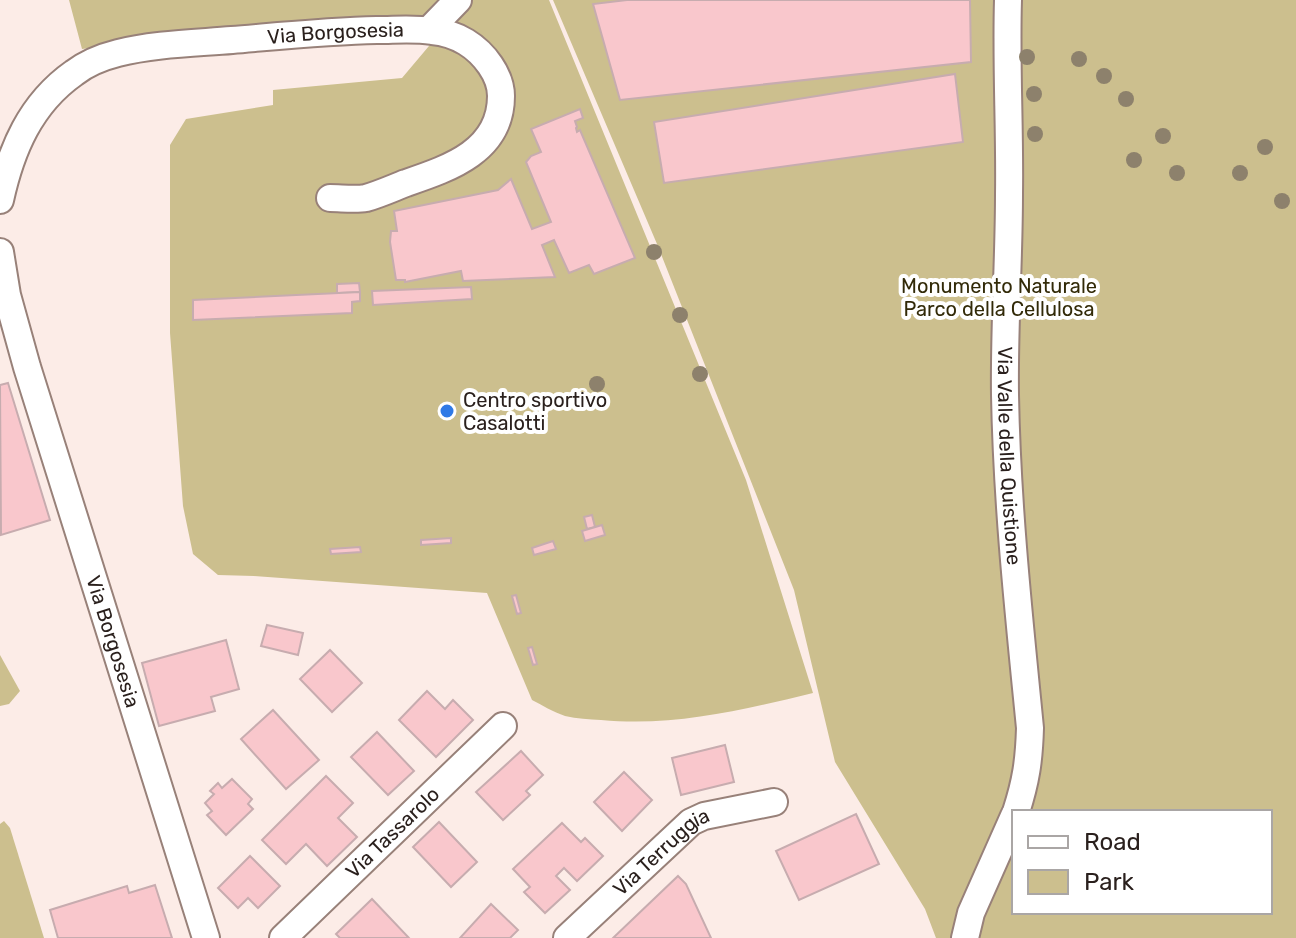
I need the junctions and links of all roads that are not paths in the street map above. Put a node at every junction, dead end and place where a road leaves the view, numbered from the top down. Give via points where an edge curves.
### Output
1 (458, 0) edge
2 (1008, 0) edge
3 (429, 30) junction
4 (330, 198) dead end
5 (0, 200) edge
6 (0, 252) edge
7 (503, 726) dead end
8 (774, 802) dead end
9 (1016, 810) edge
10 (1012, 821) edge
11 (206, 938) edge
12 (283, 938) edge
13 (567, 938) edge
14 (965, 938) edge

1 - 3 street
2 - 9 street, Via Valle della Quistione via 1005,393 1010,515 1030,728 1026,783
3 - 4 street, Via Borgosesia via 469,44 496,76 501,105 491,133 470,154 428,175 364,198
3 - 5 street, Via Borgosesia via 260,37 101,57 61,83 32,115 14,148
6 - 11 street, Via Borgosesia via 27,367
7 - 12 street, Via Tassarolo
8 - 13 street, Via Terruggia via 691,822
10 - 14 street, Via Valle della Quistione

